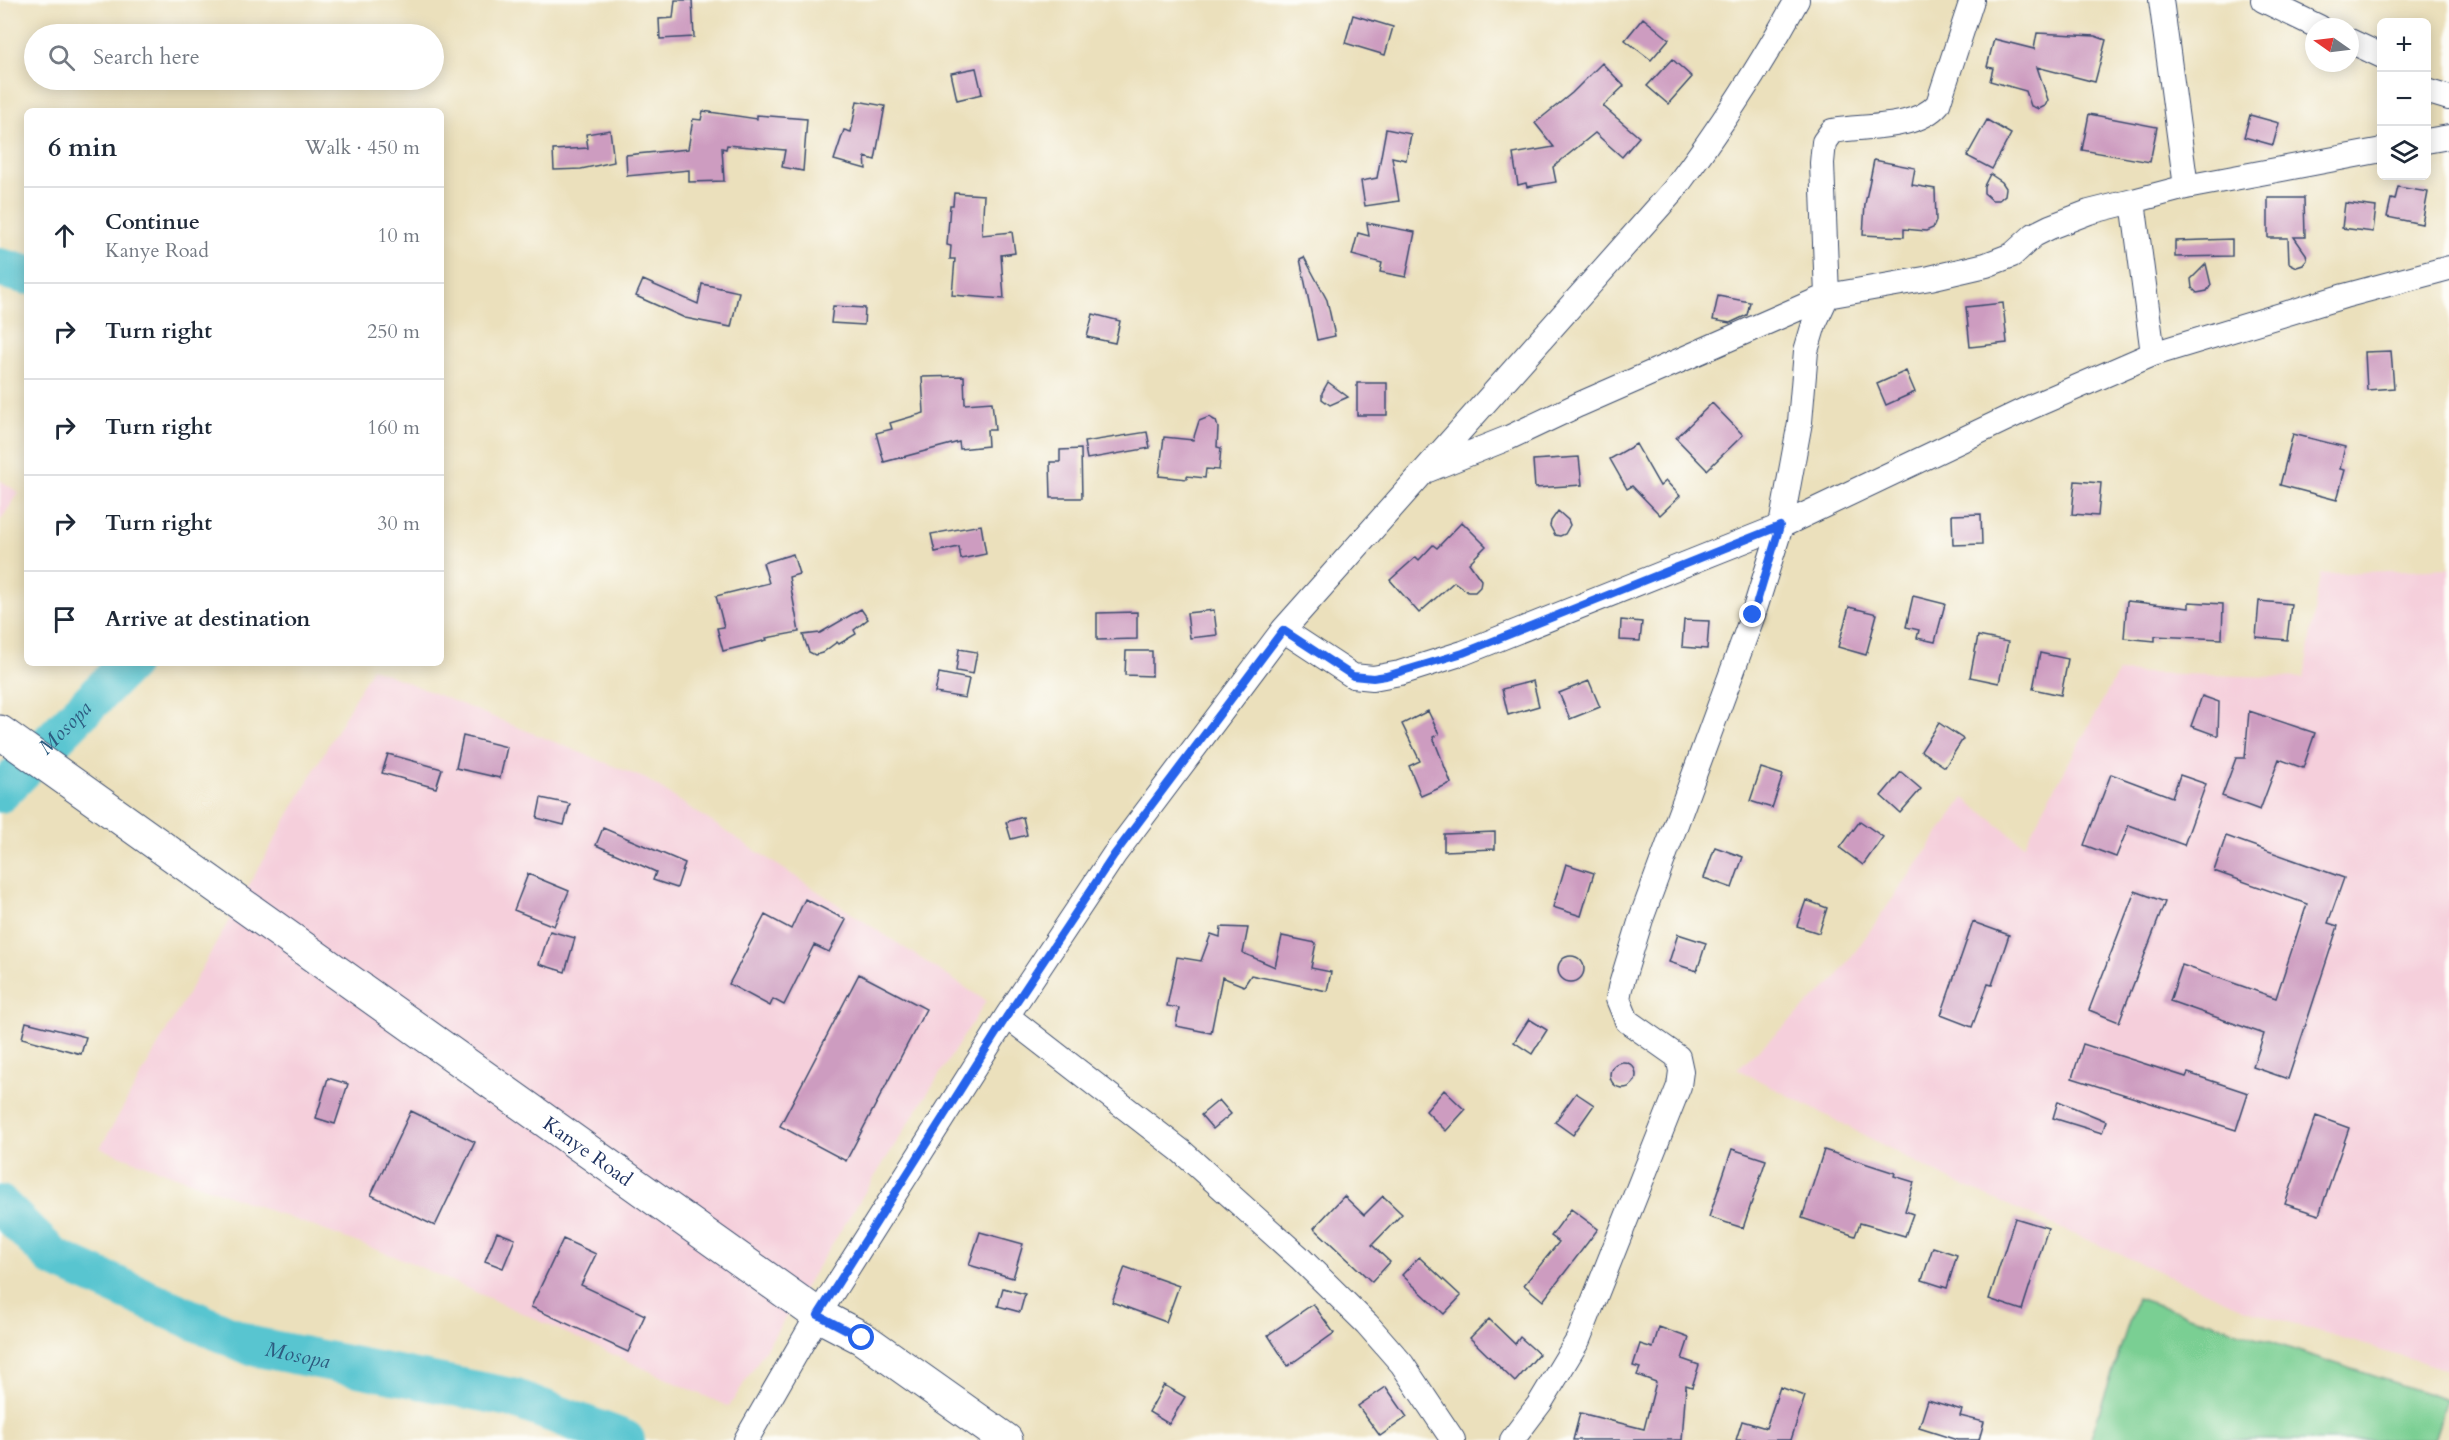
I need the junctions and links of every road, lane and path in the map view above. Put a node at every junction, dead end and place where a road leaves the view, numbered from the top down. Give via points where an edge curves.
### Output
1 (1797, 0) edge
2 (1972, 0) edge
3 (2161, 0) edge
4 (2263, 0) edge
5 (2305, 20) edge
6 (2359, 45) edge
7 (2377, 54) edge
8 (2431, 92) edge
9 (2449, 98) edge
10 (2449, 137) edge
11 (2431, 140) edge
12 (2377, 151) edge
13 (2186, 187) junction
14 (2133, 201) junction
15 (2449, 268) edge
16 (1827, 297) junction
17 (2153, 354) junction
18 (1424, 472) junction
19 (1780, 526) junction
20 (1283, 630) junction
21 (0, 732) edge
22 (1007, 1016) junction
23 (818, 1315) junction
24 (746, 1440) edge
25 (1006, 1440) edge
26 (1453, 1440) edge
27 (1512, 1440) edge

1 - 18 street via 1717,132 1673,191
2 - 16 street via 1938,104 1932,111 1915,120 1832,131 1824,142
3 - 13 street
4 - 5 street
6 - 7 street
8 - 9 street
10 - 11 street
12 - 13 street
13 - 14 street
14 - 16 street via 2050,227 2034,235 2012,255 1986,265
14 - 17 street
15 - 17 street
16 - 18 street
16 - 19 street via 1806,351 1800,422
17 - 19 street
18 - 20 street
19 - 20 street via 1463,653 1386,676 1353,676
19 - 27 street via 1753,615 1641,919 1618,999 1627,1021 1678,1057 1679,1086 1578,1340 1540,1404
20 - 22 street via 1114,855
21 - 23 main road, Kanye Road
22 - 23 street
22 - 26 street via 1181,1150 1300,1258 1402,1364
23 - 24 street
23 - 25 main road, Kanye Road via 862,1338

